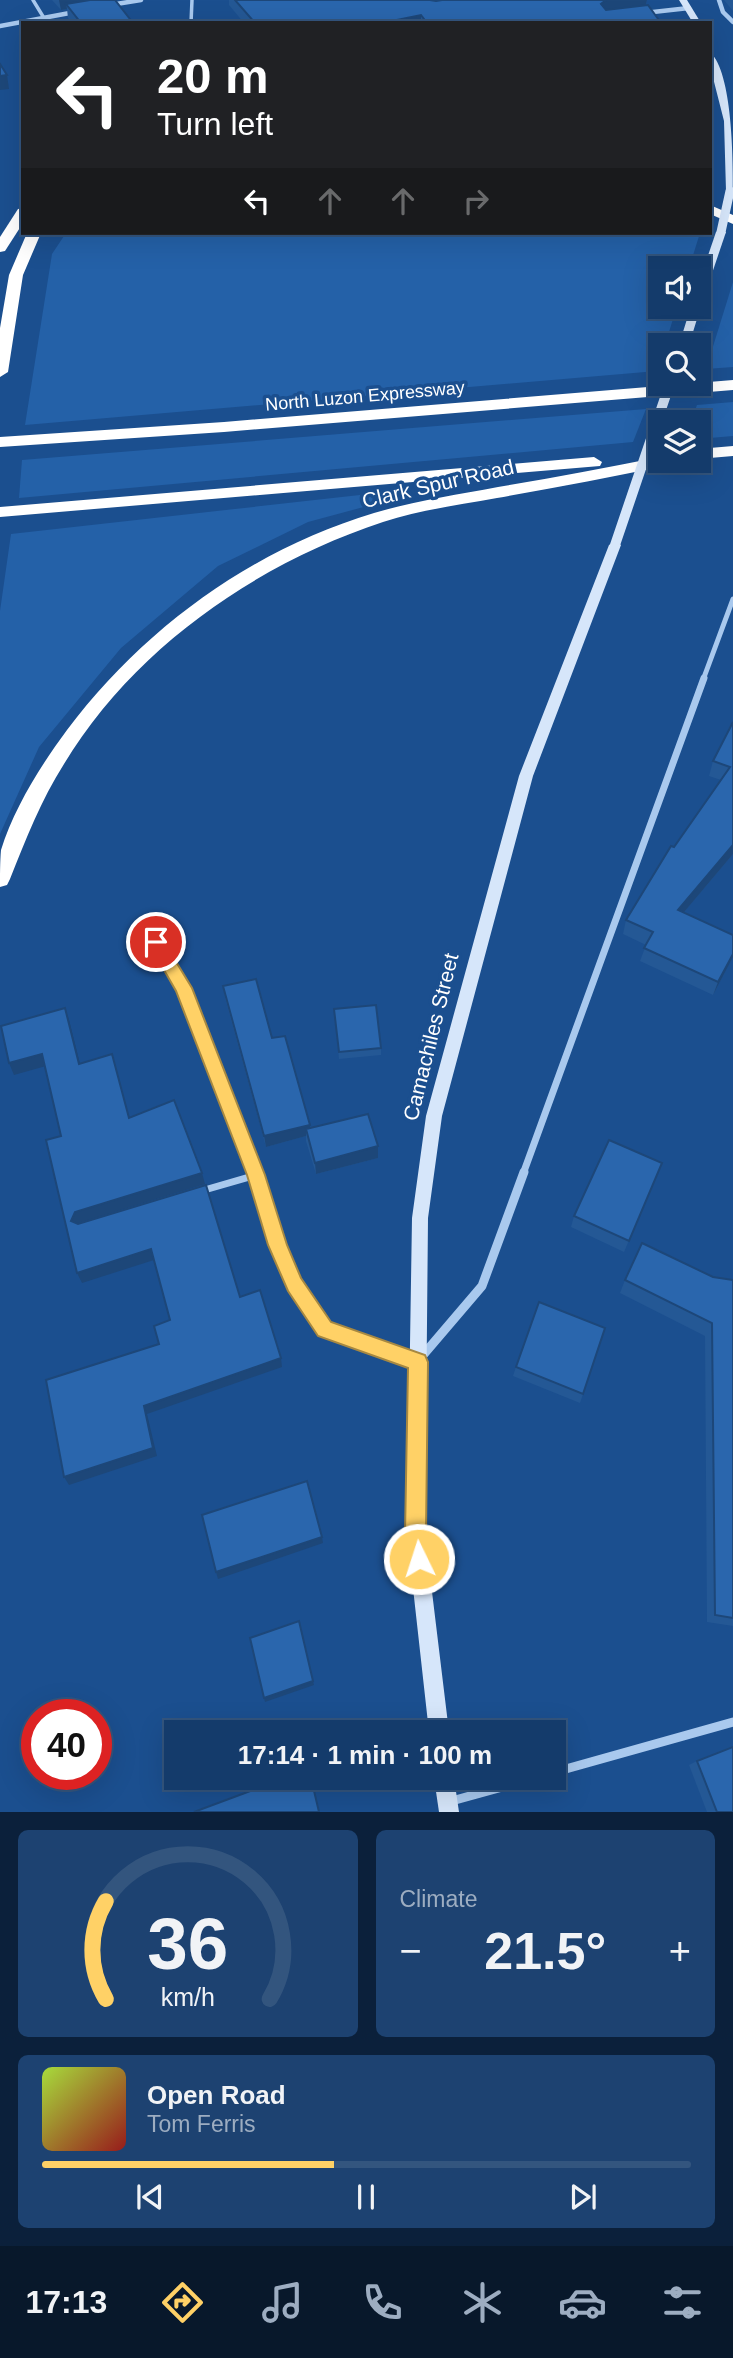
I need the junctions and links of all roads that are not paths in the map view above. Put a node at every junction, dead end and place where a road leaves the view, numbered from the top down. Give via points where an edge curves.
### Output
1 (33, 0) edge
2 (141, 0) edge
3 (192, 0) edge
4 (683, 0) edge
5 (719, 0) edge
6 (104, 6) edge
7 (689, 8) junction
8 (80, 11) edge
9 (640, 14) edge
10 (43, 17) junction
11 (24, 21) edge
12 (46, 21) edge
13 (191, 21) edge
14 (696, 21) edge
15 (21, 22) edge
16 (733, 22) edge
17 (0, 26) edge
18 (712, 60) edge
19 (712, 210) edge
20 (21, 215) edge
21 (733, 220) edge
22 (33, 235) edge
23 (0, 248) edge
24 (711, 262) edge
25 (0, 372) edge
26 (733, 385) edge
27 (666, 396) edge
28 (0, 442) edge
29 (733, 451) edge
30 (711, 453) edge
31 (648, 458) edge
32 (648, 464) edge
33 (0, 512) edge
34 (733, 599) edge
35 (0, 879) edge
36 (146, 928) dead end
37 (256, 1175) junction
38 (193, 1194) edge
39 (418, 1362) junction
40 (438, 1720) edge
41 (733, 1723) edge
42 (566, 1769) edge
43 (498, 1790) edge
44 (448, 1807) edge

1 - 10 lane
2 - 6 street
3 - 13 lane
4 - 7 street
5 - 16 street
7 - 9 street
7 - 14 street
8 - 10 street
10 - 11 street
10 - 12 lane
15 - 17 street
18 - 24 street, bridge via 722,88 732,154 730,191
19 - 21 highway
20 - 23 highway
22 - 25 highway via 16,275
26 - 28 highway, North Luzon Expressway
27 - 39 street, Camachiles Street, bridge via 615,545 526,776 434,1116 420,1218
29 - 30 highway
31 - 33 highway
32 - 35 highway, Clark Spur Road via 379,518 306,547 233,586 149,649 94,707 46,777
34 - 39 street via 482,1286
36 - 37 street via 184,988
37 - 38 lane
37 - 39 street via 294,1284 325,1329
39 - 40 street, Camachiles Street via 416,1534
41 - 42 street
43 - 44 street

